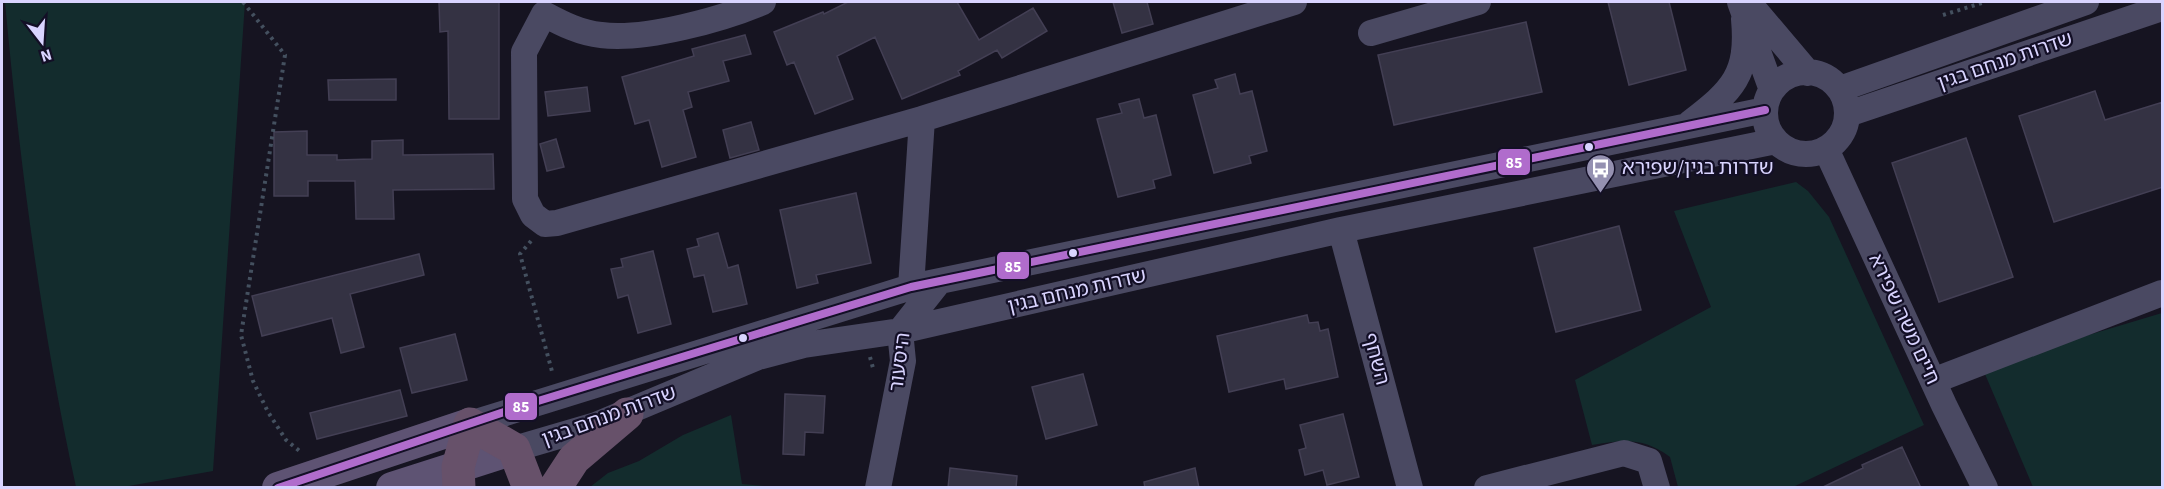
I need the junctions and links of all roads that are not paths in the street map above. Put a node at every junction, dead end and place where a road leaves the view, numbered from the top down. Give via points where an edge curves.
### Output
1 (763, 2) edge
2 (1294, 2) edge
3 (2086, 2) edge
4 (1464, 3) edge
5 (1744, 7) edge
6 (543, 8) edge
7 (2163, 8) edge
8 (1371, 33) dead end
9 (1808, 73) junction
10 (1840, 89) junction
11 (1768, 100) junction
12 (1848, 114) junction
13 (922, 119) junction
14 (1682, 128) junction
15 (1776, 141) junction
16 (1826, 149) junction
17 (1341, 230) junction
18 (938, 283) junction
19 (911, 287) junction
20 (2163, 293) edge
21 (900, 331) junction
22 (1933, 381) junction
23 (627, 414) junction
24 (470, 424) junction
25 (514, 449) junction
26 (459, 477) edge
27 (278, 488) edge
28 (392, 488) edge
29 (529, 488) edge
30 (555, 488) edge
31 (878, 488) edge
32 (1410, 488) edge
33 (1486, 488) edge
34 (1657, 488) edge
35 (1985, 488) edge

1 - 6 street via 735,14 659,32 602,36 572,28
2 - 13 street
3 - 10 street, שדרות מנחם בגין
4 - 8 street
5 - 9 street
5 - 11 street
5 - 14 street via 1747,48 1736,79 1714,105
6 - 13 street via 525,52 525,199 533,215 545,224
7 - 12 street, שדרות מנחם בגין
9 - 10 street via 1821,75
9 - 11 street via 1787,76
10 - 12 street
11 - 14 street, שדרות מנחם בגין
11 - 15 street via 1765,121
12 - 16 street via 1841,134
13 - 19 street
14 - 18 street, שדרות מנחם בגין
15 - 16 street via 1799,154
15 - 17 street, שדרות מנחם בגין
16 - 22 street, חיים משה שפירא
17 - 21 street, שדרות מנחם בגין
17 - 32 street, השחף
18 - 19 street, שדרות מנחם בגין
18 - 21 street, היסעור
19 - 24 street, שדרות מנחם בגין
20 - 22 street
21 - 23 street, שדרות מנחם בגין via 804,345 758,357
21 - 31 street, היסעור via 903,361
22 - 35 street, חיים משה שפירא
23 - 25 street, שדרות מנחם בגין
23 - 30 highway via 574,459
24 - 25 highway
24 - 26 highway
24 - 27 main road, שדרות מנחם בגין
25 - 26 main road, שדרות מנחם בגין
25 - 29 highway
26 - 28 main road, שדרות מנחם בגין
33 - 34 street via 1624,453 1649,461

